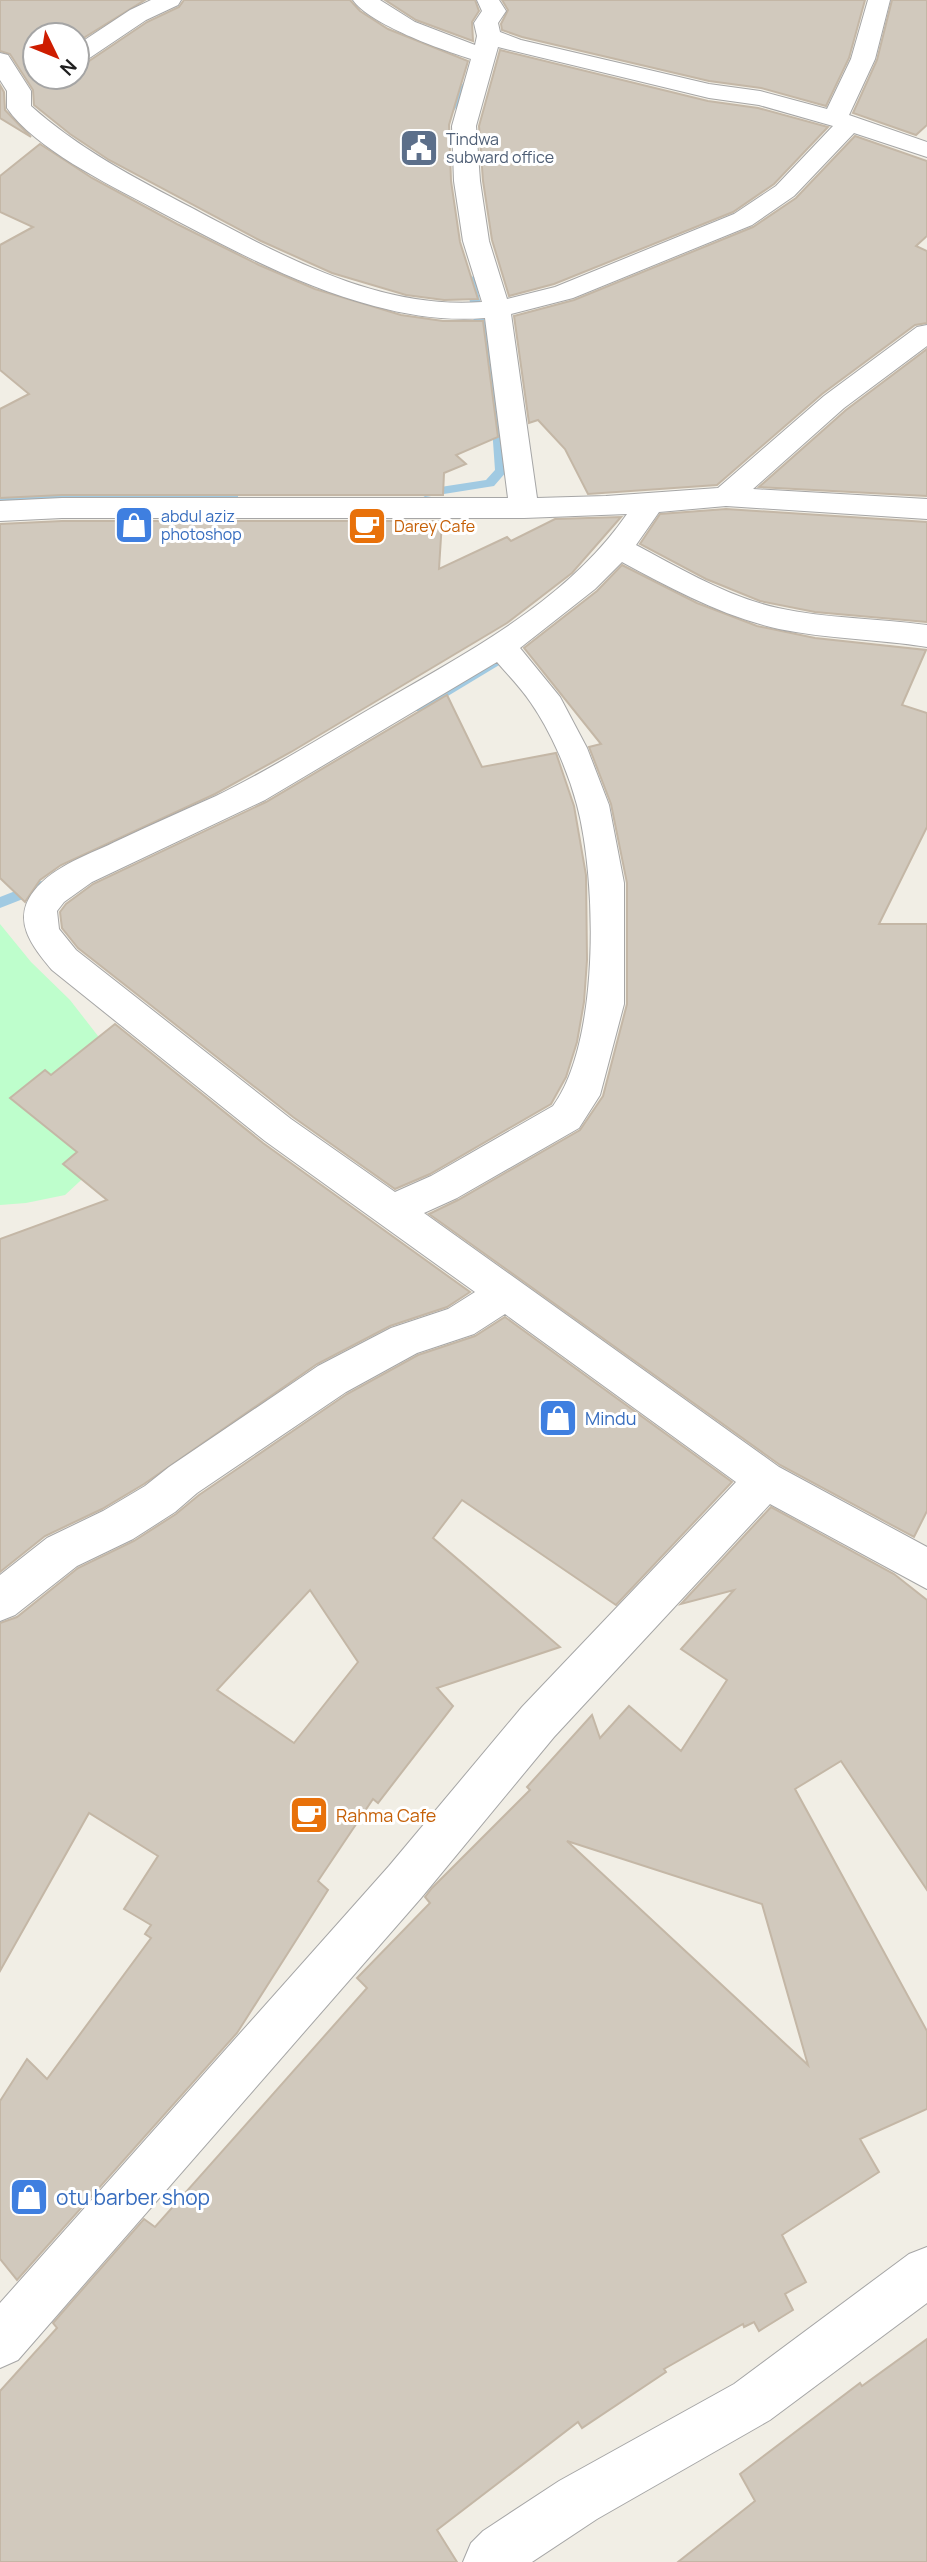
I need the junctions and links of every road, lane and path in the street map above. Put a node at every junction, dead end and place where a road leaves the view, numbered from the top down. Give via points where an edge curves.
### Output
1 (170, 0) edge
2 (364, 0) edge
3 (488, 0) edge
4 (879, 0) edge
5 (487, 45) junction
6 (91, 47) edge
7 (0, 60) edge
8 (19, 90) joint
9 (842, 121) junction
10 (927, 150) edge
11 (497, 309) junction
12 (927, 333) edge
13 (726, 497) junction
14 (650, 503) junction
15 (524, 508) junction
16 (927, 509) edge
17 (0, 511) edge
18 (619, 548) junction
19 (927, 636) edge
20 (501, 646) junction
21 (392, 1211) junction
22 (506, 1293) junction
23 (765, 1480) junction
24 (927, 1569) edge
25 (0, 1601) edge
26 (927, 2272) edge
27 (0, 2342) edge
28 (490, 2562) edge

1 - 6 street
2 - 5 street via 407,27 452,46
3 - 5 street via 494,11 486,23
4 - 9 street
5 - 9 street via 760,98
5 - 11 street via 464,126 476,241
7 - 8 street
8 - 11 street via 19,108 84,160 215,230 326,281 403,306 441,312
9 - 10 street
9 - 11 street via 777,198 743,220 570,290
11 - 15 street
12 - 13 street via 834,402
13 - 14 street
13 - 16 street
14 - 15 street
14 - 18 street
15 - 17 street
18 - 19 street via 698,590 775,618
18 - 20 street via 584,582
20 - 21 street via 544,697 571,748 593,805 607,883 606,1004 582,1095 566,1117 444,1187
20 - 21 street via 253,792 80,873 54,889 38,915 46,940 89,981 278,1130
21 - 22 street
22 - 23 street
22 - 25 street via 460,1322 405,1340 332,1380 160,1499 90,1541 62,1552
23 - 24 street
23 - 27 street via 538,1722 405,1882
26 - 28 street via 751,2402 578,2500

